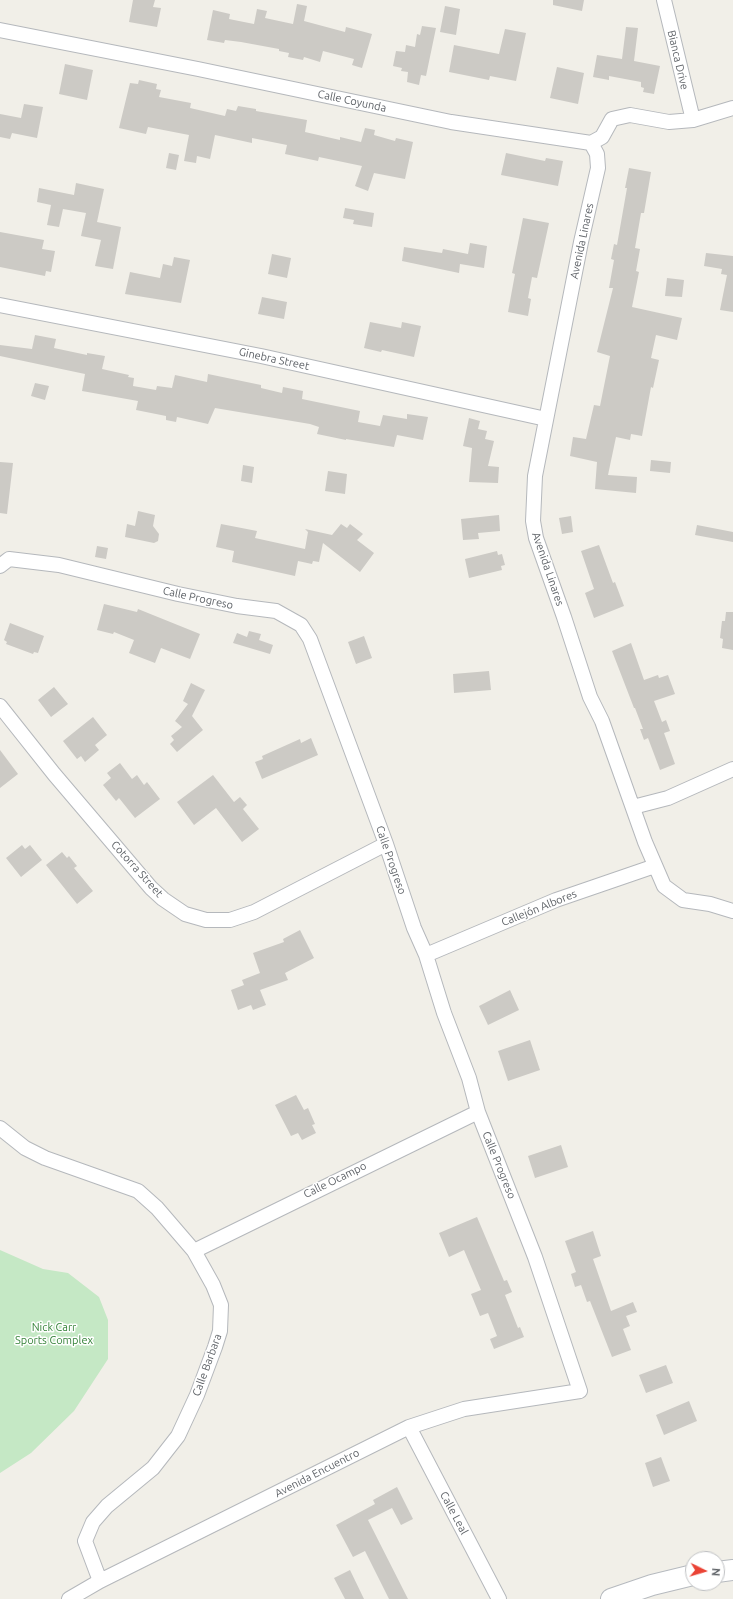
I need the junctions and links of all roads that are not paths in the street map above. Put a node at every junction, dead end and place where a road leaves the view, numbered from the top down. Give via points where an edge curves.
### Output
1 (664, 0) edge
2 (0, 30) edge
3 (733, 108) edge
4 (693, 120) junction
5 (591, 143) junction
6 (0, 306) edge
7 (546, 419) junction
8 (0, 566) edge
9 (0, 706) edge
10 (733, 769) edge
11 (633, 807) junction
12 (386, 844) junction
13 (655, 866) junction
14 (733, 911) edge
15 (426, 955) junction
16 (478, 1112) junction
17 (0, 1128) edge
18 (194, 1251) junction
19 (580, 1391) joint
20 (409, 1427) junction
21 (685, 1577) edge
22 (100, 1581) junction
23 (69, 1599) edge
24 (499, 1599) edge
25 (611, 1599) edge

1 - 4 street, Bianca Drive
2 - 5 street, Calle Coyunda via 451,122
3 - 4 street
4 - 5 street via 669,122 630,115 612,118 602,137
5 - 7 street, Avenida Linares via 597,154 598,168
6 - 7 street, Ginebra Street via 261,356
7 - 11 street, Avenida Linares via 533,495 536,538 590,697 602,721
8 - 12 street, Calle Progreso via 9,559 60,566 178,594 276,611 301,625 310,639
9 - 12 street, Cotorra Street via 151,888 185,914 206,920 230,920 254,912
10 - 11 street via 668,798
11 - 13 street, Avenida Linares
12 - 15 street, Calle Progreso via 414,928
13 - 14 street, Avenida Linares via 664,886 683,900
13 - 15 street, Callejón Albores via 556,900
15 - 16 street, Calle Progreso via 444,1013 469,1078
16 - 18 street, Calle Ocampo
16 - 19 street, Calle Progreso via 534,1257
17 - 18 street, Calle Barbara via 25,1148 45,1158 138,1191 157,1208
18 - 22 street, Calle Barbara via 213,1284 221,1306 220,1331 197,1395 178,1436 153,1468 93,1522 85,1541
19 - 20 street, Avenida Encuentro via 464,1409
20 - 22 street, Avenida Encuentro
20 - 24 street, Calle Leal
21 - 25 street
22 - 23 street, Avenida Encuentro

